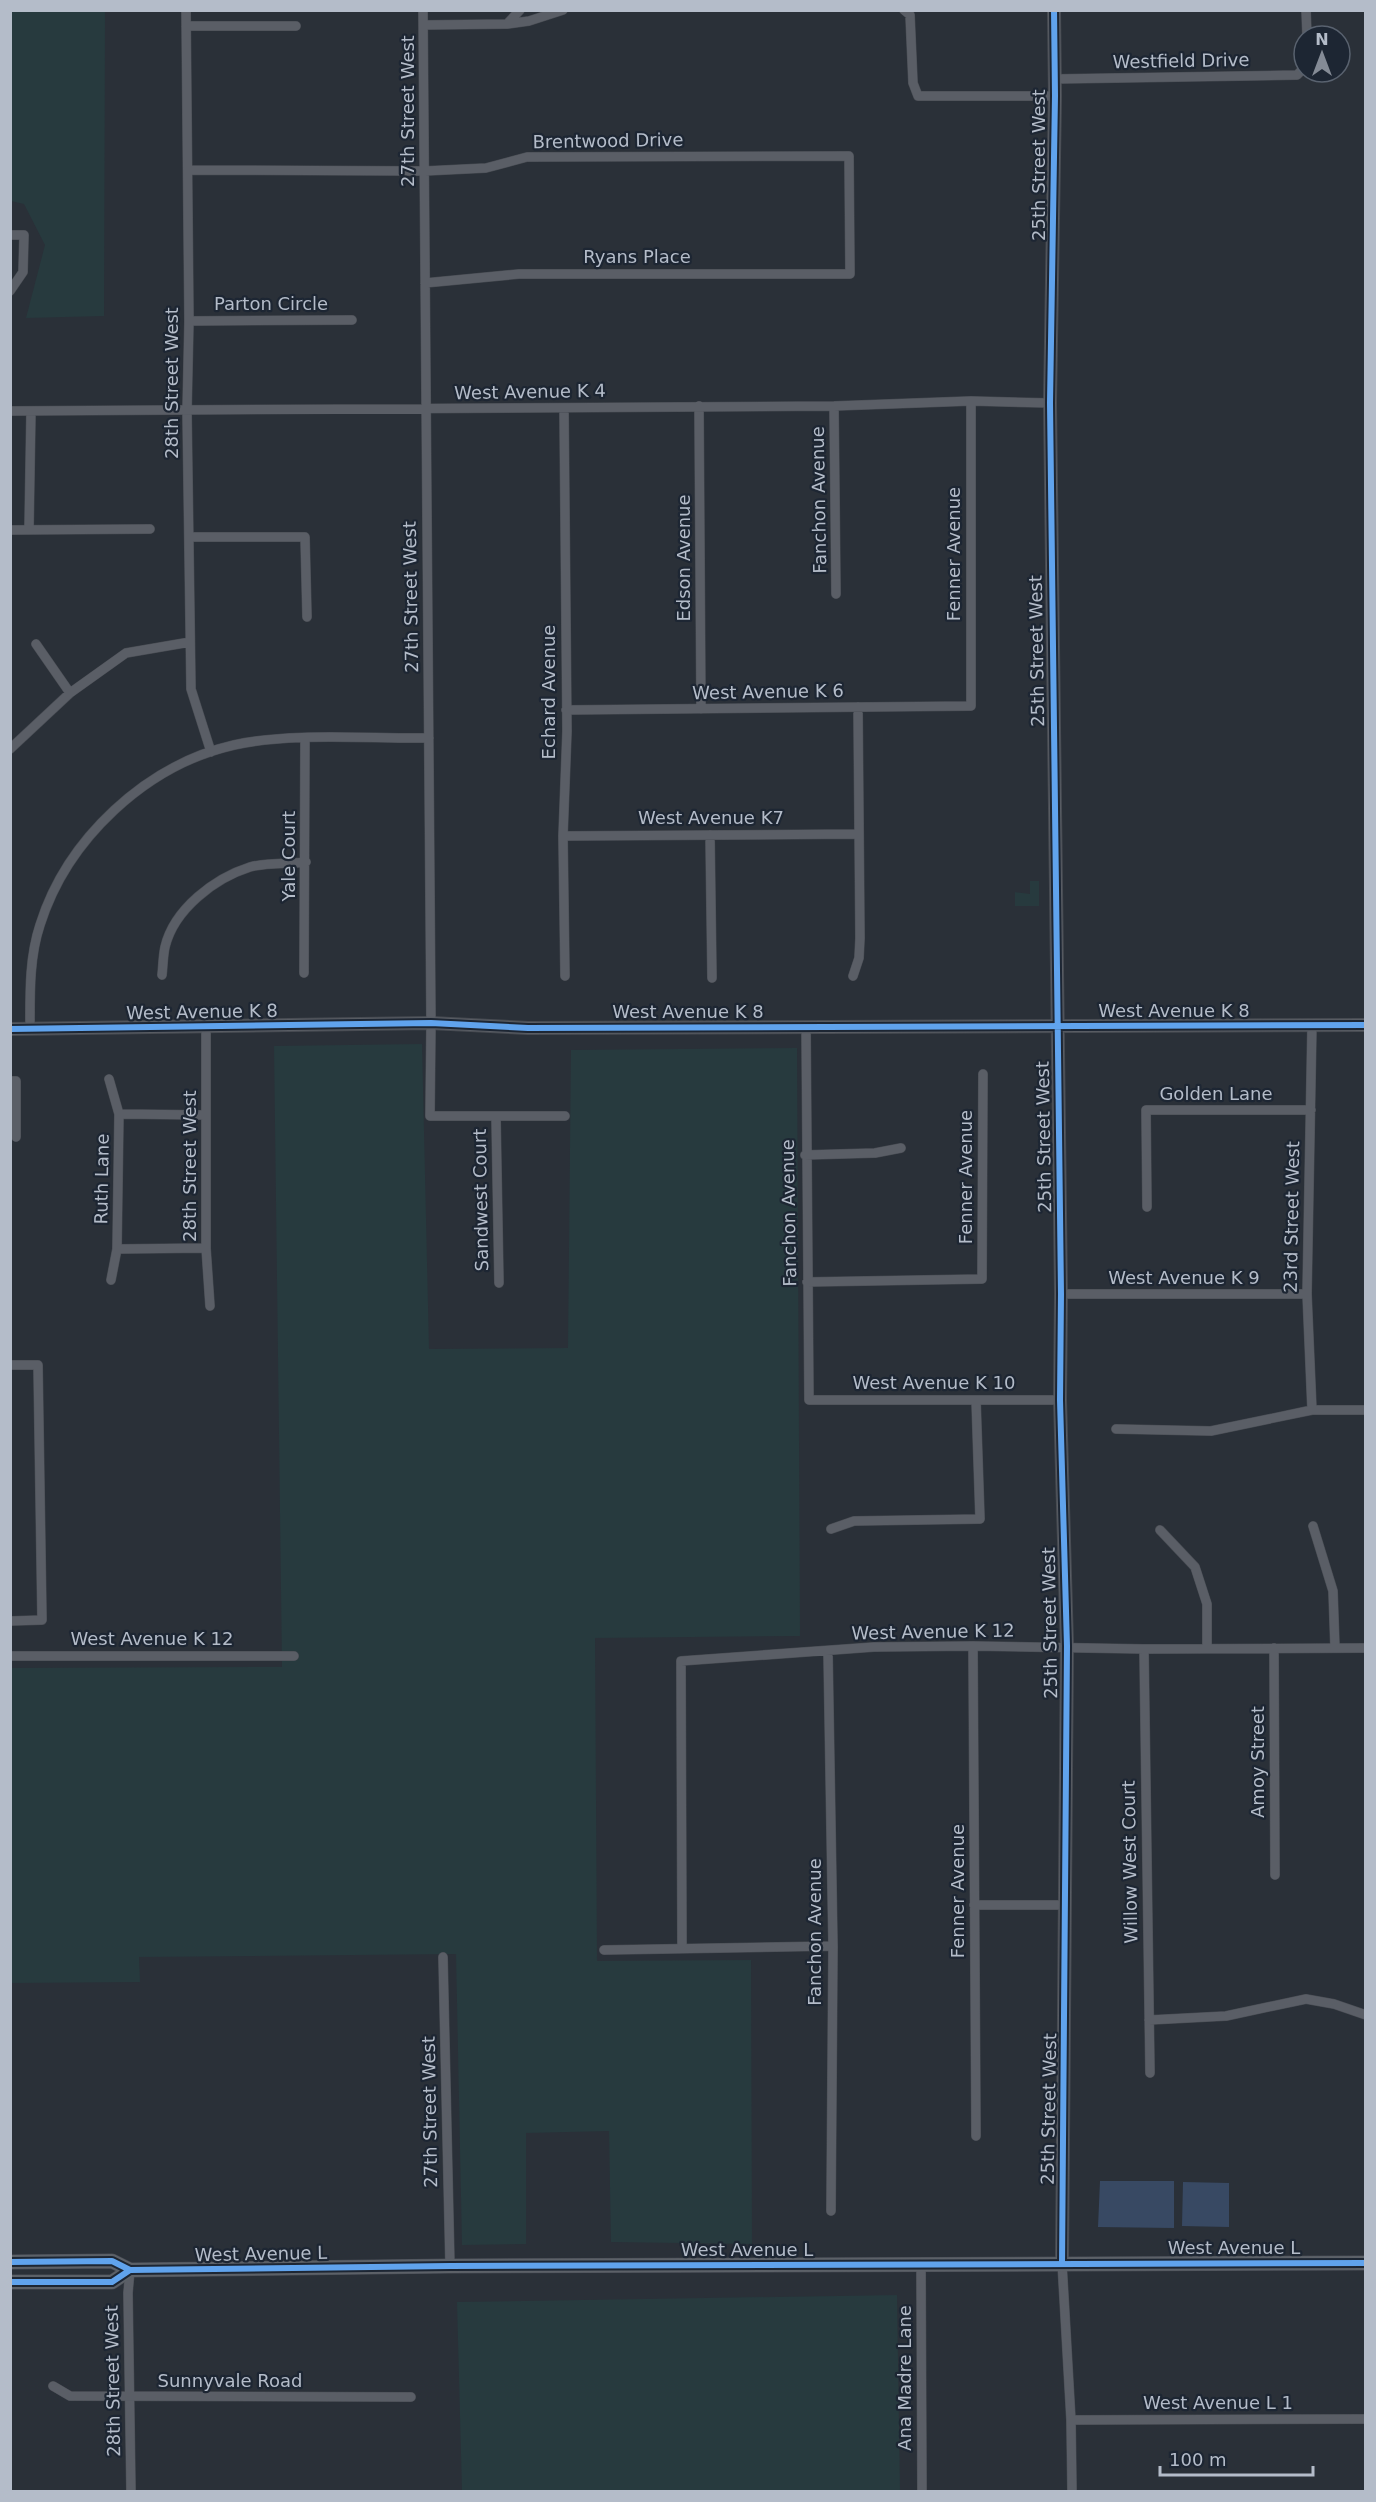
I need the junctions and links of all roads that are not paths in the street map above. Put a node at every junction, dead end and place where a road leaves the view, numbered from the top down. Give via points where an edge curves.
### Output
1 (186, 10) edge
2 (423, 10) edge
3 (520, 10) edge
4 (563, 10) edge
5 (904, 10) edge
6 (1054, 10) edge
7 (507, 24) junction
8 (423, 25) junction
9 (186, 26) junction
10 (296, 26) dead end
11 (1292, 75) edge
12 (1054, 79) junction
13 (1055, 96) junction
14 (189, 170) junction
15 (425, 171) junction
16 (10, 235) edge
17 (850, 273) joint
18 (425, 283) junction
19 (10, 291) edge
20 (352, 320) dead end
21 (189, 321) junction
22 (971, 401) junction
23 (1050, 403) junction
24 (699, 406) junction
25 (834, 406) junction
26 (564, 408) junction
27 (425, 410) junction
28 (10, 411) edge
29 (31, 411) junction
30 (187, 411) junction
31 (150, 529) dead end
32 (10, 530) edge
33 (28, 530) junction
34 (189, 537) junction
35 (836, 594) dead end
36 (307, 617) dead end
37 (190, 642) junction
38 (36, 644) dead end
39 (70, 693) junction
40 (971, 706) joint
41 (858, 707) junction
42 (701, 709) junction
43 (566, 710) junction
44 (429, 738) junction
45 (305, 739) junction
46 (10, 749) edge
47 (212, 752) junction
48 (859, 834) junction
49 (710, 835) junction
50 (563, 836) junction
51 (306, 862) junction
52 (304, 973) dead end
53 (162, 975) dead end
54 (565, 976) dead end
55 (853, 976) dead end
56 (712, 978) dead end
57 (431, 1023) junction
58 (1312, 1025) junction
59 (1365, 1025) edge
60 (806, 1026) junction
61 (206, 1027) junction
62 (1057, 1028) junction
63 (10, 1029) edge
64 (30, 1029) junction
65 (983, 1074) dead end
66 (109, 1079) dead end
67 (10, 1081) edge
68 (1311, 1110) junction
69 (119, 1114) junction
70 (206, 1115) junction
71 (564, 1116) dead end
72 (496, 1118) junction
73 (16, 1137) dead end
74 (901, 1148) dead end
75 (805, 1155) junction
76 (1147, 1207) dead end
77 (206, 1248) junction
78 (117, 1249) junction
79 (111, 1280) dead end
80 (807, 1282) junction
81 (499, 1283) dead end
82 (1061, 1294) junction
83 (1307, 1294) junction
84 (210, 1305) dead end
85 (10, 1365) edge
86 (809, 1400) joint
87 (976, 1400) junction
88 (1060, 1400) junction
89 (1312, 1410) junction
90 (1365, 1410) edge
91 (1116, 1429) dead end
92 (1313, 1526) dead end
93 (831, 1529) dead end
94 (1160, 1530) dead end
95 (10, 1621) edge
96 (973, 1646) junction
97 (1067, 1646) junction
98 (1207, 1648) junction
99 (1274, 1648) junction
100 (1335, 1648) junction
101 (1365, 1648) edge
102 (1144, 1649) junction
103 (828, 1652) junction
104 (10, 1656) edge
105 (294, 1656) dead end
106 (1275, 1875) dead end
107 (974, 1905) junction
108 (1066, 1905) junction
109 (833, 1946) junction
110 (682, 1948) junction
111 (604, 1950) dead end
112 (443, 1957) dead end
113 (1365, 2003) edge
114 (1363, 2015) edge
115 (1149, 2020) junction
116 (1150, 2073) dead end
117 (975, 2136) dead end
118 (831, 2211) dead end
119 (10, 2262) edge
120 (921, 2264) junction
121 (1062, 2264) junction
122 (1365, 2264) edge
123 (450, 2266) junction
124 (130, 2270) junction
125 (10, 2282) edge
126 (53, 2386) dead end
127 (411, 2397) dead end
128 (130, 2398) junction
129 (1365, 2419) edge
130 (1071, 2420) junction
131 (131, 2492) edge
132 (922, 2492) edge
133 (1072, 2492) edge

1 - 9 street, 28th Street West
2 - 8 street, 27th Street West
3 - 7 street
4 - 7 street
5 - 13 street via 910,15 913,83 918,96
6 - 12 street, 25th Street West
7 - 8 street
8 - 15 street, 27th Street West
9 - 10 street
9 - 14 street, 28th Street West
11 - 12 street, Westfield Drive
12 - 13 street, 25th Street West
13 - 23 street, 25th Street West
14 - 15 street, Brentwood Drive
14 - 21 street, 28th Street West
15 - 17 street, Brentwood Drive via 486,168 527,157 849,156
15 - 18 street, 27th Street West
16 - 19 street via 24,234 24,273
17 - 18 street, Ryans Place via 519,273
18 - 27 street, 27th Street West
20 - 21 street, Parton Circle
21 - 30 street, 28th Street West
22 - 23 street, West Avenue K 4
22 - 25 street, West Avenue K 4
22 - 40 street, Fenner Avenue
23 - 62 street, 25th Street West
24 - 25 street, West Avenue K 4
24 - 26 street, West Avenue K 4
24 - 42 street, Edson Avenue
25 - 35 street, Fanchon Avenue
26 - 27 street, West Avenue K 4
26 - 43 street, Echard Avenue
27 - 30 street, West Avenue K 4
27 - 44 street, 27th Street West
28 - 29 street, West Avenue K 4
29 - 30 street, West Avenue K 4
29 - 33 street
30 - 34 street, 28th Street West
31 - 33 street
32 - 33 street
34 - 36 street via 305,537
34 - 37 street, 28th Street West
37 - 39 street via 126,653
37 - 47 street, 28th Street West via 192,689
38 - 39 street
39 - 46 street
40 - 41 street, West Avenue K 6
41 - 42 street, West Avenue K 6
41 - 48 street
42 - 43 street, West Avenue K 6
43 - 50 street, Echard Avenue
44 - 45 street
44 - 57 street, 27th Street West
45 - 47 street via 246,744
45 - 51 street, Yale Court
47 - 64 street via 183,763 140,788 103,822 66,867 39,926 31,974
48 - 49 street, West Avenue K7
48 - 55 street via 860,938
49 - 50 street, West Avenue K7
49 - 56 street
50 - 54 street, Echard Avenue
51 - 52 street, Yale Court
51 - 53 street via 252,866 195,899 176,922 165,946
57 - 60 street, West Avenue K 8 via 528,1028
57 - 61 street, West Avenue K 8
57 - 72 street, 27th Street West via 430,1116
58 - 59 street, West Avenue K 8
58 - 62 street, West Avenue K 8
58 - 68 street, 23rd Street West
60 - 62 street, West Avenue K 8
60 - 75 street, Fanchon Avenue
61 - 64 street, West Avenue K 8
61 - 70 street, 28th Street West
62 - 82 street, 25th Street West
63 - 64 street, West Avenue K 8
65 - 80 street, Fenner Avenue via 982,1280
66 - 69 street, Ruth Lane
67 - 73 street via 16,1081
68 - 76 street, Golden Lane via 1146,1110
68 - 83 street, 23rd Street West
69 - 70 street
69 - 78 street, Ruth Lane
70 - 77 street, 28th Street West
71 - 72 street
72 - 81 street, Sandwest Court
74 - 75 street via 875,1153
75 - 80 street, Fanchon Avenue
77 - 78 street
77 - 84 street, 28th Street West
78 - 79 street, Ruth Lane
80 - 86 street, Fanchon Avenue
82 - 83 street, West Avenue K 9
82 - 88 street, 25th Street West
83 - 89 street, 23rd Street West
85 - 95 street via 38,1365 42,1620
86 - 87 street, West Avenue K 10
87 - 88 street, West Avenue K 10
87 - 93 street via 980,1519 854,1521
88 - 97 street, 25th Street West
89 - 90 street
89 - 91 street via 1211,1431
92 - 100 street via 1333,1591
94 - 98 street via 1195,1567 1207,1604
96 - 97 street, West Avenue K 12
96 - 103 street, West Avenue K 12 via 874,1647
96 - 107 street, Fenner Avenue
97 - 102 street, West Avenue K 12
97 - 108 street, 25th Street West
98 - 99 street, West Avenue K 12
98 - 102 street, West Avenue K 12
99 - 100 street, West Avenue K 12
99 - 106 street, Amoy Street
100 - 101 street, West Avenue K 12
102 - 115 street, Willow West Court
103 - 109 street, Fanchon Avenue
103 - 110 street, West Avenue K 12 via 681,1661
104 - 105 street, West Avenue K 12
107 - 108 street
107 - 117 street, Fenner Avenue
108 - 121 street, 25th Street West
109 - 110 street
109 - 118 street, Fanchon Avenue
110 - 111 street
112 - 123 street, 27th Street West
113 - 114 street
114 - 115 street via 1306,1999 1226,2016
115 - 116 street, Willow West Court
119 - 124 main road, West Avenue L via 112,2261
120 - 121 main road, West Avenue L
120 - 123 main road, West Avenue L
120 - 132 street, Ana Madre Lane
121 - 122 main road, West Avenue L
121 - 130 street, 25th Street West
123 - 124 main road, West Avenue L
124 - 125 main road, West Avenue L via 112,2282
124 - 128 street, 28th Street West
126 - 128 street, Sunnyvale Road via 70,2396
127 - 128 street, Sunnyvale Road
128 - 131 street, 28th Street West
129 - 130 street, West Avenue L 1
130 - 133 street, 25th Street West

